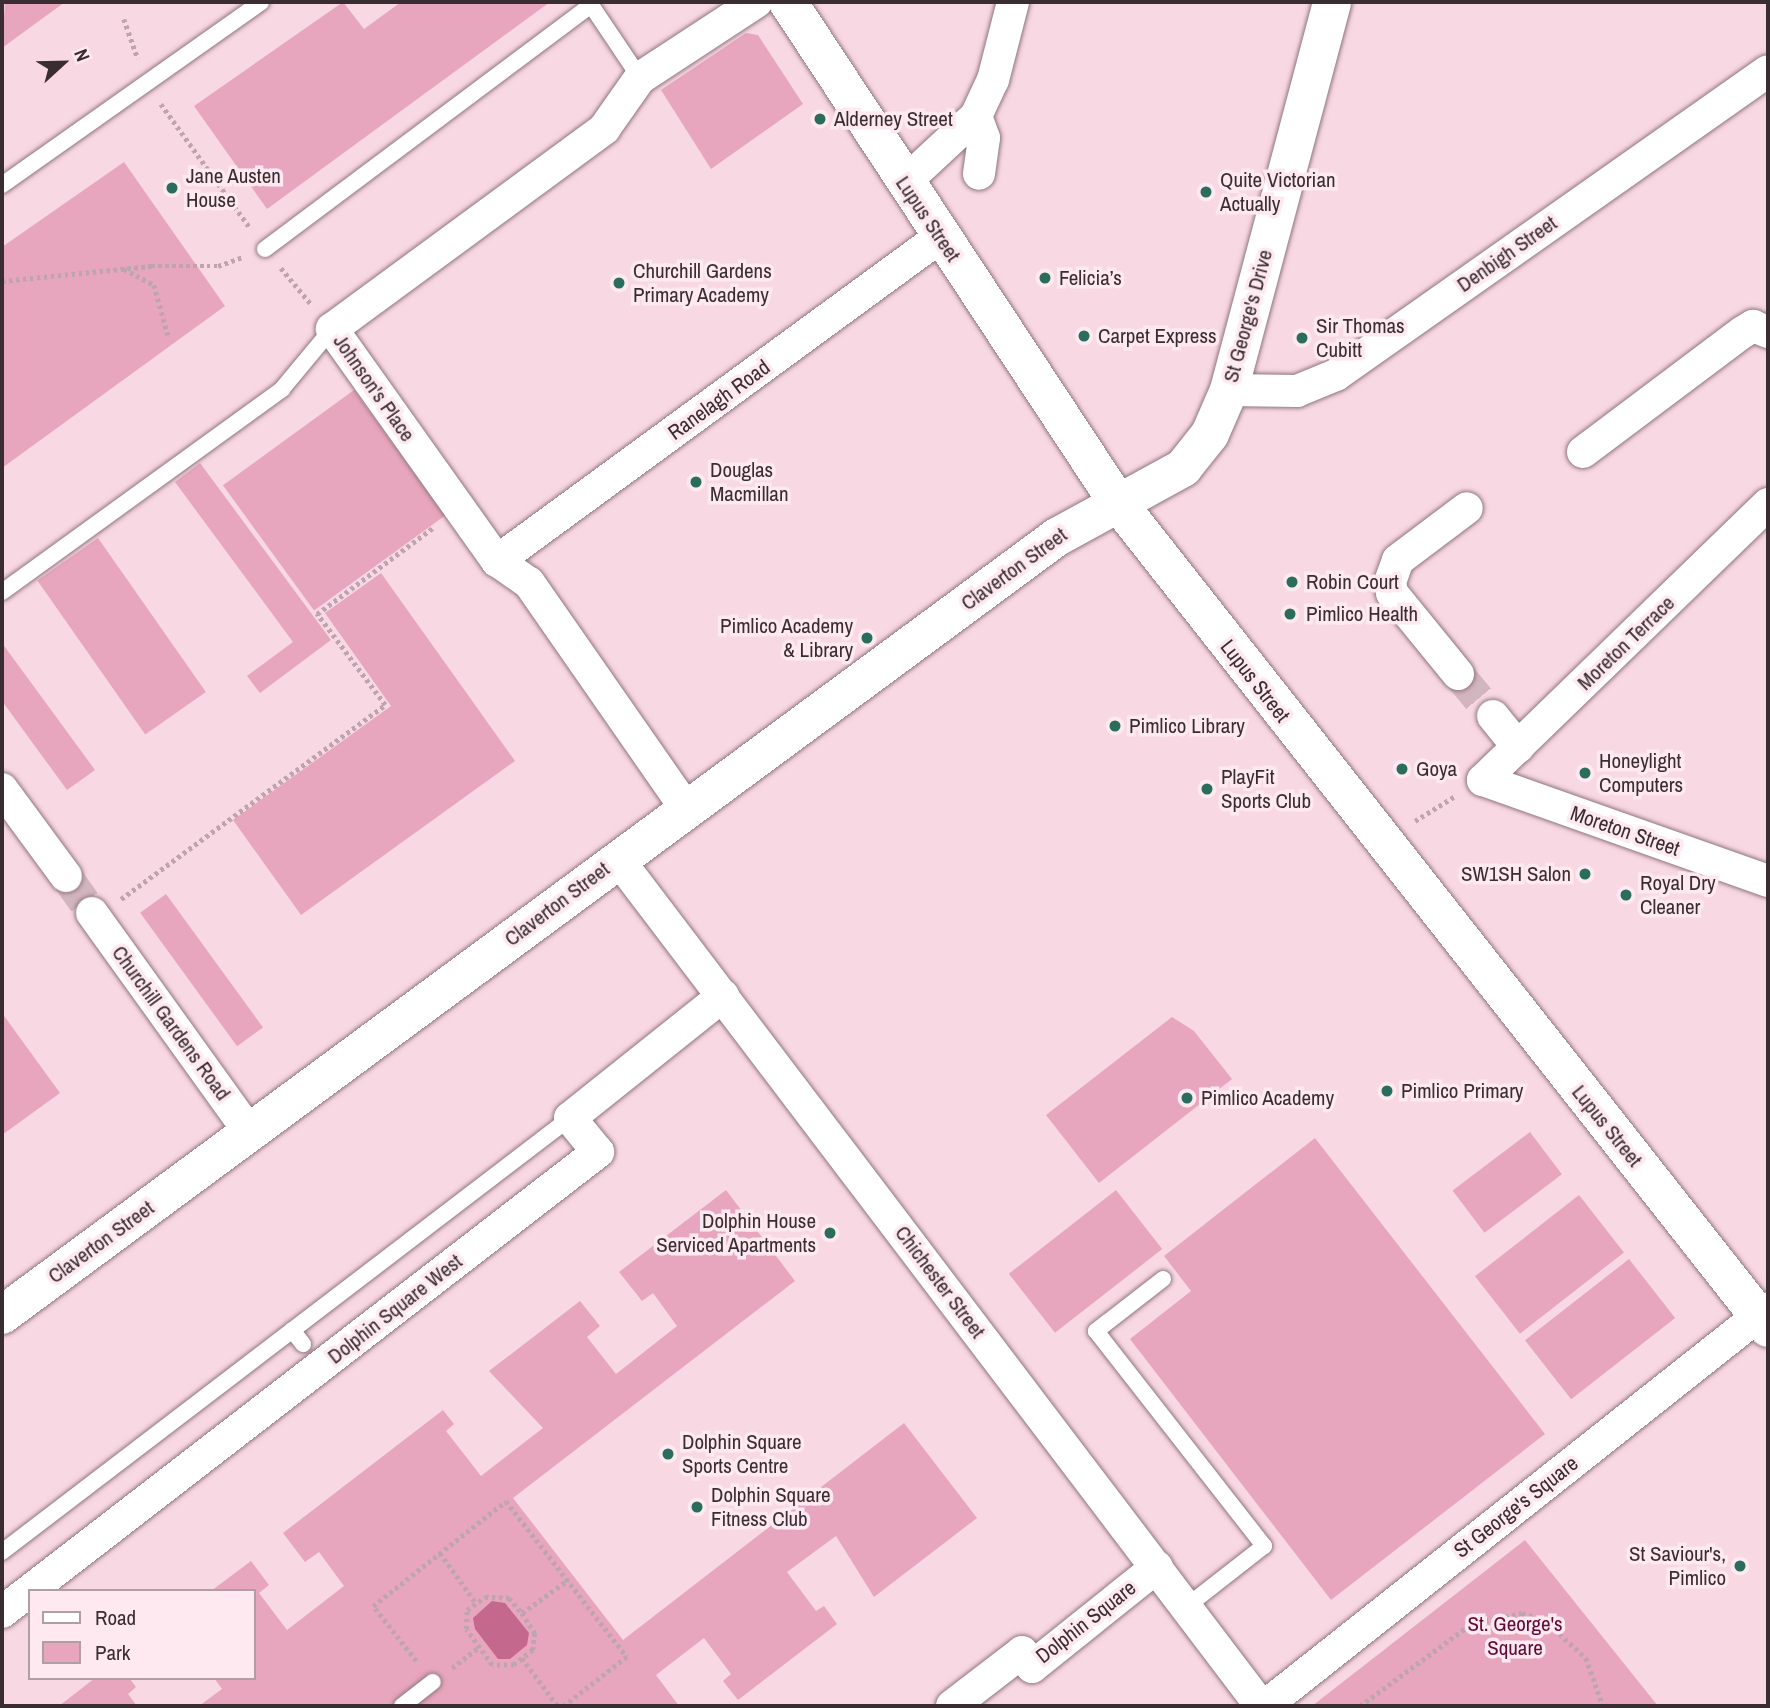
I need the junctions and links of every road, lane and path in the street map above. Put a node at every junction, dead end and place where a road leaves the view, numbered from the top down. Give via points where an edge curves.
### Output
1 (261, 2) edge
2 (756, 2) edge
3 (788, 2) edge
4 (1013, 2) edge
5 (1332, 2) edge
6 (590, 3) edge
7 (124, 19) dead end
8 (1768, 71) edge
9 (640, 78) junction
10 (146, 83) junction
11 (976, 116) junction
12 (979, 174) dead end
13 (904, 183) junction
14 (2, 185) edge
15 (940, 237) junction
16 (265, 249) junction
17 (123, 268) junction
18 (2, 281) edge
19 (332, 329) junction
20 (1768, 332) edge
21 (168, 335) dead end
22 (1229, 390) junction
23 (1583, 452) dead end
24 (1118, 503) junction
25 (1768, 504) edge
26 (459, 508) junction
27 (1467, 508) dead end
28 (497, 561) junction
29 (2, 592) edge
30 (1458, 674) tunnel mouth
31 (1493, 716) tunnel mouth
32 (1518, 747) junction
33 (1483, 780) junction
34 (3, 792) edge
35 (687, 810) junction
36 (1383, 844) junction
37 (618, 859) junction
38 (66, 876) tunnel mouth
39 (1768, 881) edge
40 (94, 915) joint
41 (723, 996) junction
42 (570, 1118) junction
43 (250, 1133) junction
44 (1163, 1279) dead end
45 (2, 1315) edge
46 (1765, 1317) edge
47 (292, 1330) junction
48 (303, 1344) dead end
49 (2, 1552) edge
50 (440, 1553) junction
51 (1157, 1567) junction
52 (568, 1580) junction
53 (32, 1589) edge
54 (28, 1592) edge
55 (476, 1603) junction
56 (1186, 1607) junction
57 (2, 1612) edge
58 (522, 1613) junction
59 (479, 1647) junction
60 (522, 1658) junction
61 (433, 1682) junction
62 (402, 1706) edge
63 (558, 1706) edge
64 (564, 1706) edge
65 (952, 1706) edge
66 (1263, 1706) edge
67 (1360, 1706) edge
68 (1603, 1706) edge

1 - 10 lane
2 - 9 street, Johnson's Place
3 - 13 street, Lupus Street
4 - 11 street via 993,80
5 - 22 street, St George's Drive
6 - 9 lane
6 - 16 lane
7 - 10 path
8 - 22 street, Denbigh Street via 1336,375 1297,391
9 - 19 street, Johnson's Place via 604,129
10 - 14 lane
10 - 16 path
11 - 12 street via 984,138
11 - 13 street
13 - 15 street, Lupus Street
15 - 24 street, Lupus Street
15 - 28 street, Ranelagh Road
16 - 17 path via 218,266
16 - 19 path
17 - 18 path
17 - 21 path via 154,285
19 - 26 street, Johnson's Place
19 - 29 lane via 282,389
20 - 23 street via 1754,327 1743,332
22 - 24 street, St George's Drive via 1210,433 1183,468
24 - 35 street, Claverton Street via 1057,537
24 - 36 street, Lupus Street
25 - 32 street, Moreton Terrace
26 - 28 street, Johnson's Place
26 - 40 path via 317,614 386,705
27 - 30 street via 1398,560 1390,582 1392,593
28 - 35 street, Johnson's Place via 529,583
31 - 32 street
32 - 33 street, Moreton Terrace
33 - 36 path
33 - 39 street, Moreton Street
34 - 38 street
35 - 37 street, Claverton Street
36 - 46 street, Lupus Street
37 - 41 street, Chichester Street
37 - 43 street, Claverton Street
40 - 43 street, Churchill Gardens Road
41 - 42 street
41 - 51 street, Chichester Street
42 - 47 lane
42 - 53 street, Dolphin Square West via 598,1152
43 - 45 street, Claverton Street
44 - 56 lane via 1096,1331 1264,1546
46 - 66 street, St George's Square
47 - 48 lane
47 - 49 lane
50 - 52 path via 506,1501
50 - 55 path
50 - 61 path via 373,1606
51 - 56 street, Chichester Street
51 - 65 street, Dolphin Square via 1032,1667 1022,1652
52 - 58 path
52 - 64 path via 627,1657
54 - 57 street, Dolphin Square West
55 - 58 path via 485,1597 509,1598
55 - 59 path via 467,1610 466,1629
56 - 66 street, Chichester Street
58 - 60 path via 535,1633 533,1650
59 - 60 path via 492,1665
59 - 61 path
60 - 63 path
61 - 62 lane
67 - 68 path via 1471,1623 1522,1613 1544,1620 1586,1658

